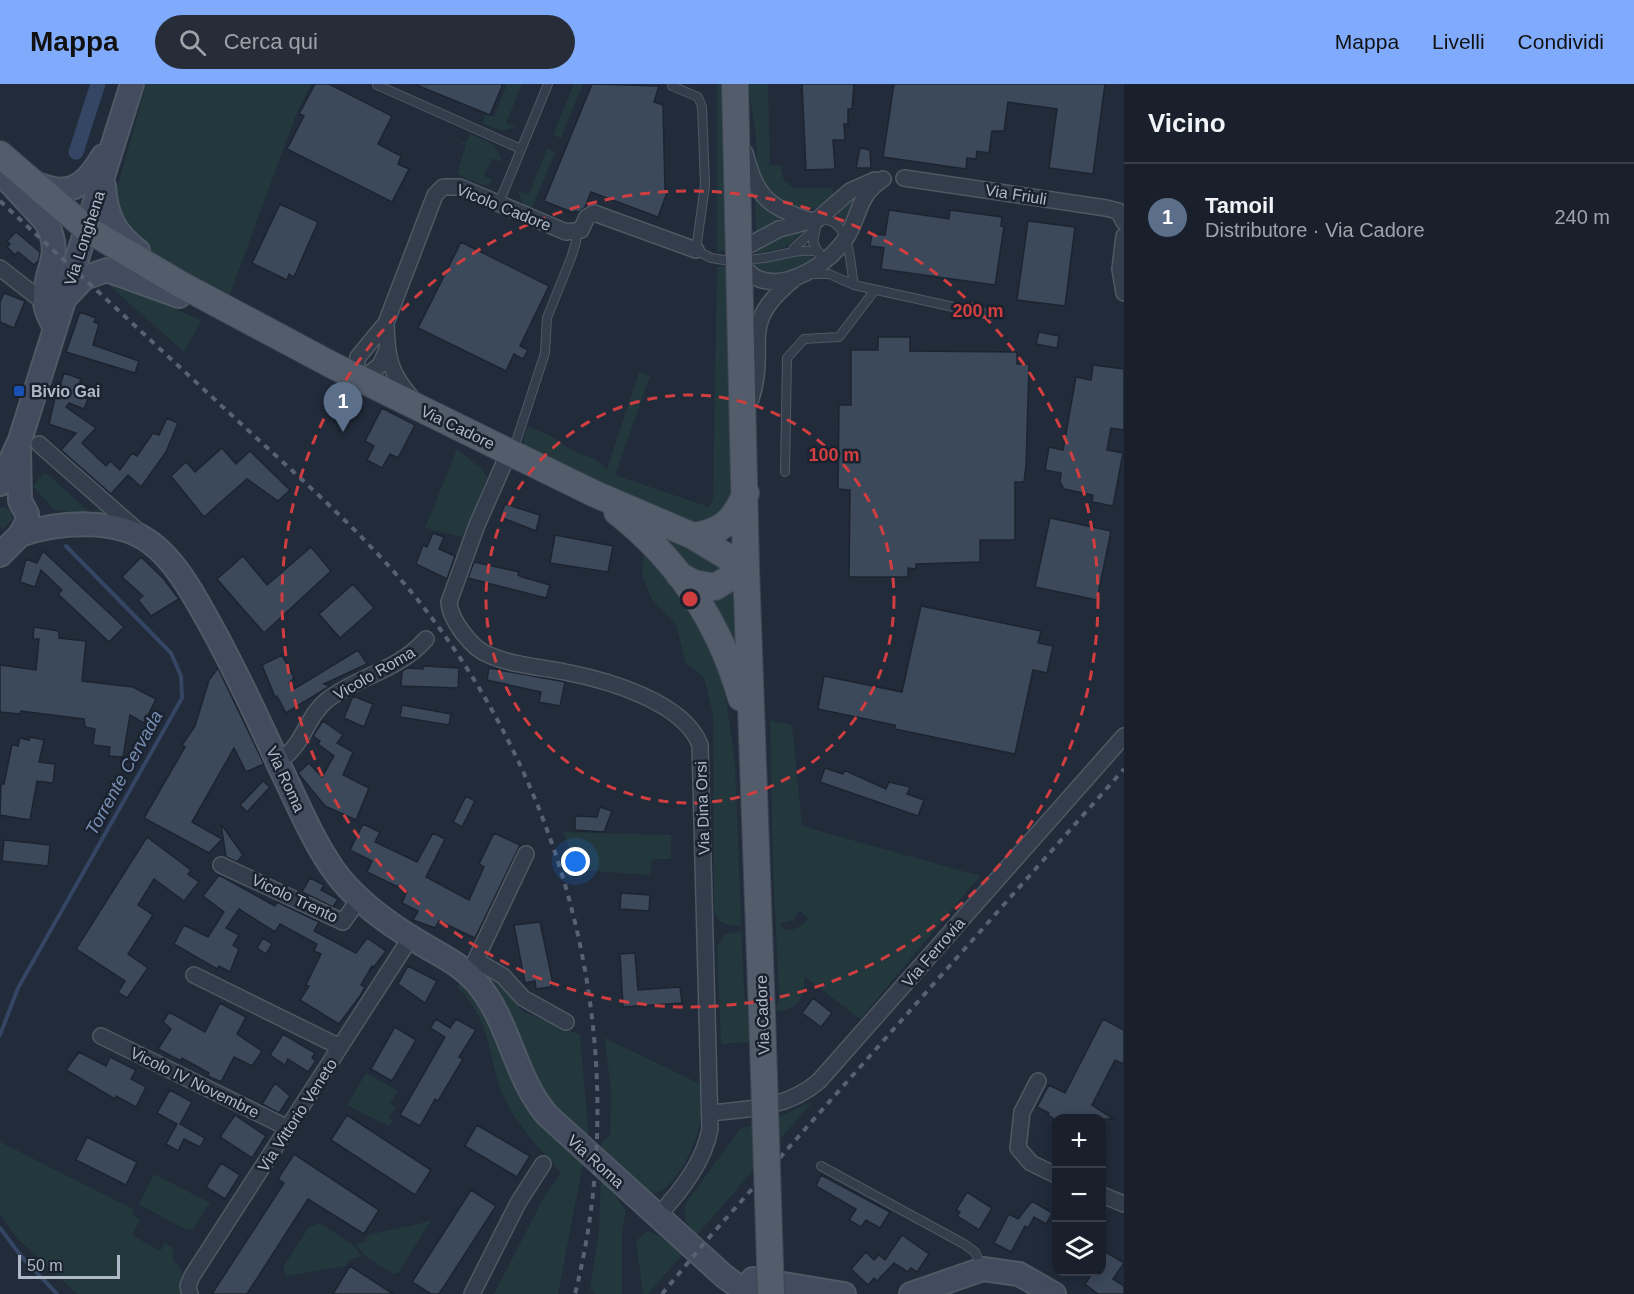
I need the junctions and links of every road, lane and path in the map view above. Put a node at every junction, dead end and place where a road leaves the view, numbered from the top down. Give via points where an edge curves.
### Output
1 (132, 84) edge
2 (548, 84) edge
3 (735, 84) edge
4 (377, 85) edge
5 (672, 86) dead end
6 (737, 122) junction
7 (114, 136) junction
8 (521, 149) junction
9 (0, 154) edge
10 (0, 166) edge
11 (0, 172) edge
12 (25, 177) junction
13 (103, 177) junction
14 (894, 178) junction
15 (499, 203) junction
16 (1124, 219) edge
17 (814, 223) junction
18 (576, 233) junction
19 (85, 236) junction
20 (1124, 236) edge
21 (846, 239) junction
22 (696, 250) junction
23 (789, 252) junction
24 (821, 257) junction
25 (740, 258) junction
26 (0, 268) edge
27 (797, 277) junction
28 (838, 278) junction
29 (854, 285) junction
30 (179, 290) junction
31 (875, 290) junction
32 (1124, 293) edge
33 (54, 301) junction
34 (990, 315) dead end
35 (386, 323) junction
36 (364, 348) junction
37 (387, 350) junction
38 (325, 361) junction
39 (361, 379) junction
40 (426, 411) junction
41 (745, 419) junction
42 (29, 442) junction
43 (511, 453) junction
44 (785, 472) dead end
45 (0, 484) edge
46 (746, 493) junction
47 (595, 494) junction
48 (15, 501) edge
49 (71, 523) junction
50 (693, 536) junction
51 (8, 542) edge
52 (151, 542) junction
53 (746, 568) junction
54 (679, 575) junction
55 (426, 639) dead end
56 (753, 735) junction
57 (1124, 736) edge
58 (278, 761) junction
59 (526, 854) dead end
60 (221, 865) dead end
61 (359, 899) junction
62 (411, 937) junction
63 (473, 967) junction
64 (194, 975) dead end
65 (566, 1022) dead end
66 (101, 1036) dead end
67 (340, 1047) junction
68 (1038, 1081) dead end
69 (711, 1113) junction
70 (288, 1128) junction
71 (543, 1164) dead end
72 (821, 1166) dead end
73 (1052, 1173) edge
74 (1106, 1197) edge
75 (1124, 1204) edge
76 (658, 1216) junction
77 (714, 1266) junction
78 (983, 1269) junction
79 (917, 1292) edge
80 (190, 1294) edge
81 (472, 1294) edge
82 (756, 1294) edge
83 (771, 1294) edge
84 (844, 1294) edge
85 (899, 1294) edge
86 (1054, 1294) edge

1 - 7 street, Via Longhena
2 - 8 lane
3 - 6 main road
4 - 8 lane
5 - 22 lane via 695,95 702,107 705,185
6 - 17 street via 751,177 761,195 780,210
6 - 25 main road
7 - 12 street, Via Longhena via 91,175 79,185 64,190 48,189
7 - 13 street, Via Longhena
8 - 15 lane
9 - 12 main road
10 - 19 main road
11 - 33 street via 51,231 56,252
12 - 19 main road
13 - 19 street, Via Longhena
13 - 30 street, Via Longhena via 105,208 113,226
14 - 16 street, Via Friuli via 1106,208 1118,211
14 - 17 street, Via Friuli via 850,191
14 - 21 street via 867,192
15 - 18 street, Vicolo Cadore
15 - 35 street, Vicolo Cadore via 453,185 439,190
17 - 21 lane via 834,221
17 - 23 lane
17 - 24 lane via 813,242
17 - 25 street, Via Friuli via 779,229
18 - 22 street via 594,213
18 - 43 lane via 571,258 546,318 545,353
19 - 30 main road, Via Cadore
19 - 33 street, Via Longhena
20 - 32 street via 1120,269
21 - 24 street
21 - 29 lane
22 - 25 lane via 711,258
23 - 24 lane via 798,250
23 - 25 lane
24 - 27 street
24 - 28 lane via 826,270
25 - 27 street via 760,279
25 - 41 main road
26 - 33 street
27 - 28 lane via 820,273
27 - 41 street via 777,293 760,317 752,394
28 - 29 lane
29 - 31 lane
30 - 33 street, Via Longhena via 107,270 84,279
30 - 38 main road, Via Cadore
31 - 34 lane
31 - 44 lane via 839,337 804,339 787,358
33 - 42 street via 55,328
35 - 36 street, Vicolo Cadore
35 - 37 street, Vicolo Cadore
36 - 38 street, Vicolo Cadore
36 - 39 street via 357,362
37 - 39 street via 380,365
37 - 40 street, Vicolo Cadore via 397,380
38 - 39 main road, Via Cadore
39 - 40 main road, Via Cadore
40 - 43 main road, Via Cadore
41 - 46 main road
42 - 45 street
42 - 48 street via 18,475
42 - 52 street, Via Roma
43 - 47 main road, Via Cadore
43 - 69 street, Via Dina Orsi via 473,536 449,608 481,652 569,672 635,694 673,710 693,730 702,762
46 - 50 main road via 737,514 727,523 715,531
46 - 53 main road
47 - 50 main road, Via Cadore
47 - 54 main road, Via Cadore via 637,527
48 - 49 street, Via Roma
48 - 51 street via 27,522
49 - 51 street, Via Roma via 39,528
49 - 52 street, Via Roma via 126,532
50 - 53 main road, Via Cadore
52 - 58 street, Via Roma via 189,587 220,640
53 - 54 main road, Via Cadore via 715,587
53 - 56 main road, Via Cadore
54 - 56 main road, Via Cadore via 704,608 722,642
55 - 58 street, Vicolo Roma via 406,658 327,700 292,751
56 - 83 main road, Via Cadore, bridge
57 - 69 street, Via Ferrovia via 807,1092 788,1101
58 - 61 street, Via Roma via 322,852
59 - 63 street
60 - 61 street, Vicolo Trento via 343,922
61 - 62 street, Via Roma
62 - 63 street, Via Roma
62 - 67 street, Via Vittorio Veneto
63 - 65 street, Via Roma via 503,976 524,998
63 - 76 street, Via Roma via 541,1108 572,1141
64 - 67 street
66 - 70 street, Vicolo IV Novembre
67 - 70 street, Via Vittorio Veneto
68 - 73 street via 1022,1112 1018,1148 1031,1163
69 - 76 street, Via Dina Orsi via 702,1155
70 - 80 street, Via Vittorio Veneto via 192,1276
71 - 81 street via 518,1203
72 - 78 lane via 964,1244 975,1252
74 - 75 street
76 - 77 street, Via Roma
77 - 82 street, Via Roma via 736,1285
77 - 84 street, Via Roma via 746,1278
78 - 79 street
78 - 86 street via 1019,1274
79 - 85 street

